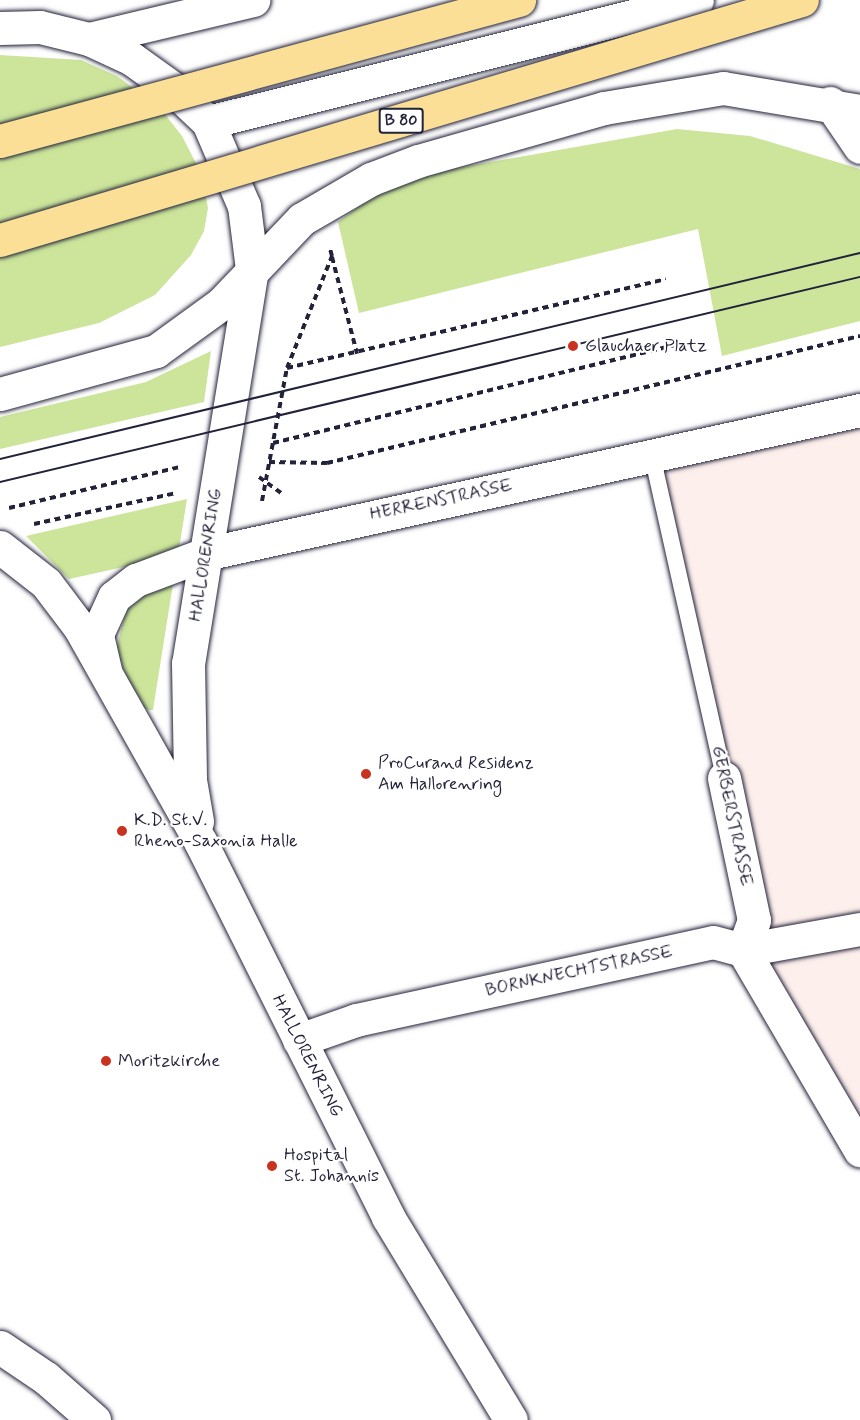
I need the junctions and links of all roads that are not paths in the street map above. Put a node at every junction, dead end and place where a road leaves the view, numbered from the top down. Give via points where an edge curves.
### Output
1 (253, 0) edge
2 (519, 0) edge
3 (697, 0) edge
4 (802, 0) edge
5 (0, 7) edge
6 (40, 27) junction
7 (0, 28) edge
8 (89, 39) junction
9 (845, 107) edge
10 (208, 122) junction
11 (0, 141) edge
12 (860, 147) edge
13 (0, 240) edge
14 (252, 269) junction
15 (0, 394) edge
16 (860, 410) edge
17 (652, 455) junction
18 (10, 550) edge
19 (205, 554) junction
20 (107, 677) junction
21 (724, 777) joint
22 (201, 843) junction
23 (860, 929) edge
24 (743, 950) junction
25 (299, 1040) junction
26 (860, 1150) edge
27 (0, 1347) edge
28 (94, 1420) edge
29 (511, 1420) edge

1 - 8 street
2 - 11 main road, bridge
3 - 10 street
4 - 13 main road, B 80, bridge
5 - 6 street
6 - 7 street
6 - 8 street
8 - 10 street via 132,59 171,87
9 - 12 street
9 - 14 street via 723,88 604,108 370,179 302,219
10 - 14 street via 244,206
14 - 15 street via 222,303 156,351
14 - 19 street, HALLORENRING
16 - 17 street, HERRENSTRASSE
17 - 19 street, HERRENSTRASSE
17 - 21 lane, GERBERSTRASSE
18 - 20 street, HALLORENRING via 46,583
19 - 20 street, HERRENSTRASSE via 136,580 114,597 97,634
19 - 22 street, HALLORENRING via 188,663 187,725 190,780
20 - 22 street, HALLORENRING
21 - 24 street, GERBERSTRASSE via 754,920
22 - 25 street, HALLORENRING
23 - 24 street, BORNKNECHTSTRASSE
24 - 25 street, BORNKNECHTSTRASSE via 713,942 356,1020
24 - 26 street
25 - 29 street, HALLORENRING via 388,1217
27 - 28 street via 46,1378

